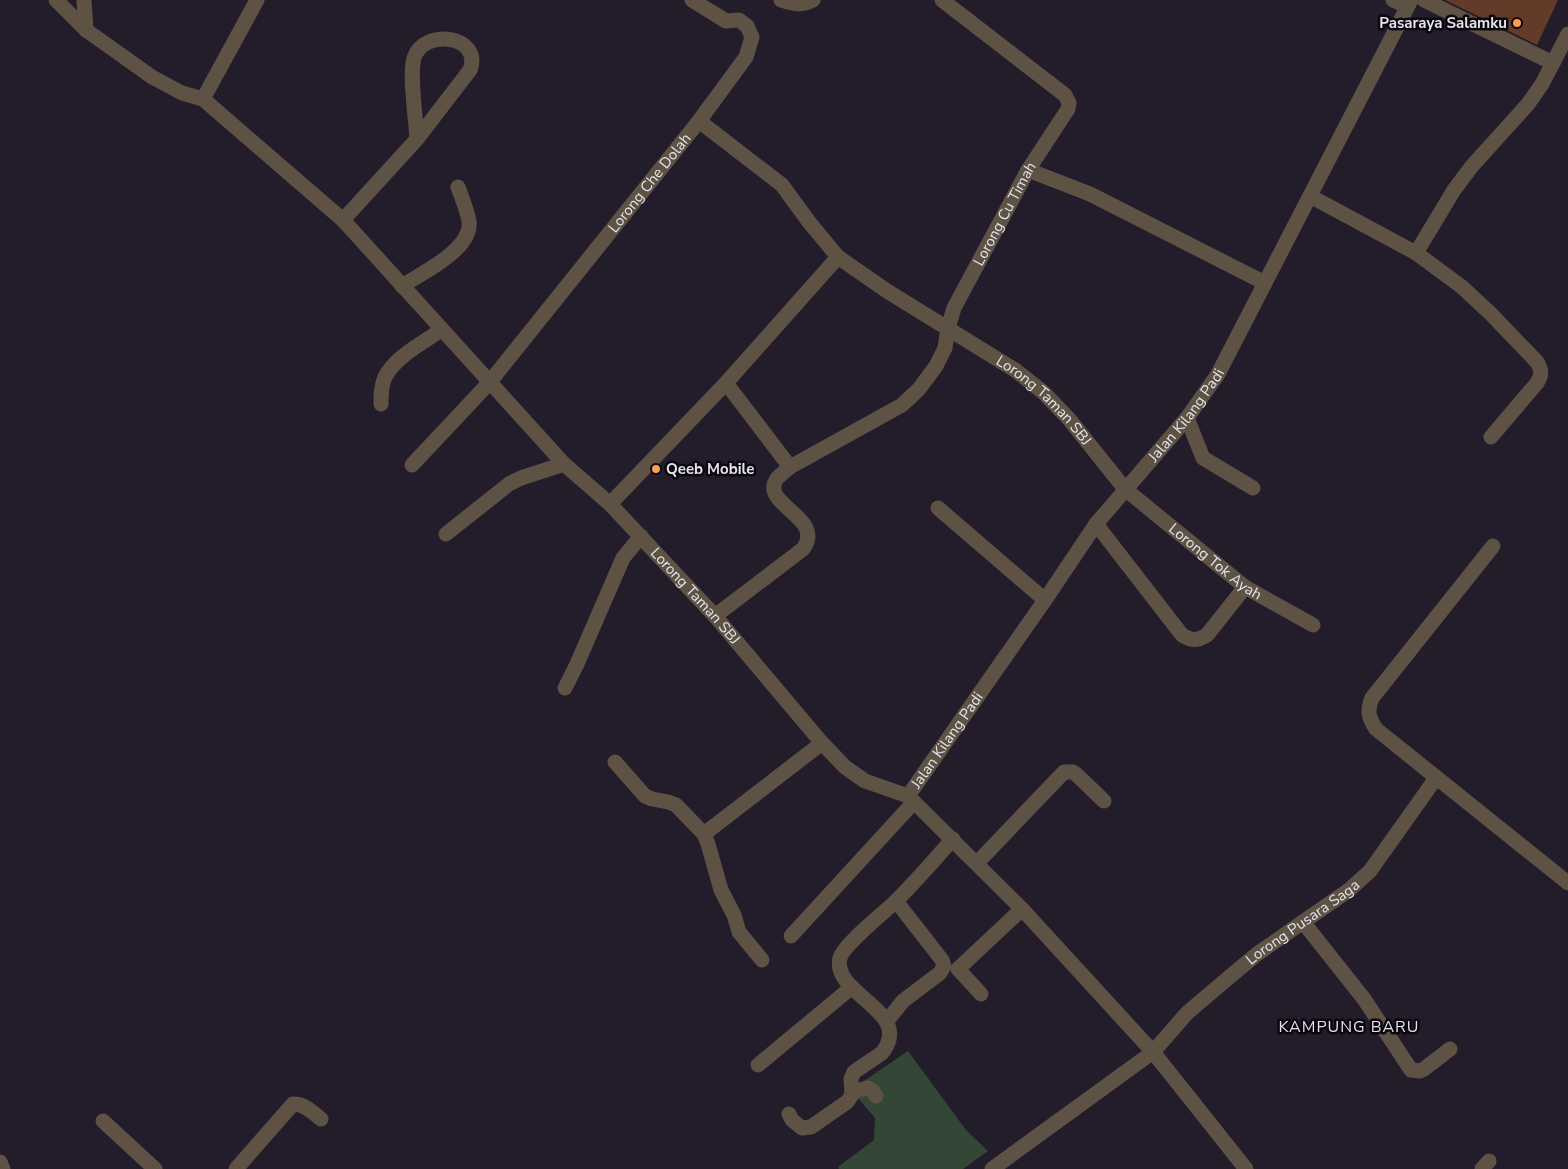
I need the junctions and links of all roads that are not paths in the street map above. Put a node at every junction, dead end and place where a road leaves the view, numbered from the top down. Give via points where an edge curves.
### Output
1 (56, 0) edge
2 (84, 0) edge
3 (257, 0) edge
4 (692, 0) edge
5 (780, 0) edge
6 (813, 0) edge
7 (942, 0) edge
8 (1393, 0) edge
9 (1424, 0) edge
10 (1409, 3) edge
11 (86, 30) junction
12 (1568, 34) edge
13 (1553, 63) junction
14 (203, 99) junction
15 (700, 121) junction
16 (417, 139) junction
17 (1028, 170) junction
18 (458, 187) dead end
19 (1310, 196) junction
20 (343, 220) junction
21 (1416, 253) junction
22 (838, 257) junction
23 (1265, 284) junction
24 (402, 286) junction
25 (948, 328) junction
26 (442, 330) junction
27 (726, 382) junction
28 (489, 383) junction
29 (381, 404) dead end
30 (1187, 418) junction
31 (1491, 437) dead end
32 (564, 464) junction
33 (412, 466) dead end
34 (790, 467) junction
35 (1253, 488) dead end
36 (1125, 489) junction
37 (610, 504) junction
38 (938, 508) dead end
39 (1096, 524) junction
40 (446, 534) dead end
41 (641, 536) junction
42 (1493, 546) dead end
43 (1245, 587) junction
44 (1045, 600) junction
45 (715, 616) junction
46 (1313, 625) dead end
47 (565, 688) dead end
48 (822, 743) junction
49 (615, 762) dead end
50 (1436, 778) junction
51 (911, 799) junction
52 (1104, 802) dead end
53 (704, 834) junction
54 (953, 839) junction
55 (977, 863) junction
56 (1568, 883) edge
57 (896, 901) junction
58 (1022, 909) junction
59 (1303, 922) junction
60 (791, 936) dead end
61 (762, 960) dead end
62 (852, 987) junction
63 (981, 994) dead end
64 (887, 1022) junction
65 (1450, 1049) dead end
66 (1153, 1052) junction
67 (758, 1065) dead end
68 (852, 1085) junction
69 (876, 1096) dead end
70 (789, 1114) dead end
71 (321, 1119) dead end
72 (103, 1121) dead end
73 (0, 1162) edge
74 (3, 1169) edge
75 (155, 1169) edge
76 (236, 1169) edge
77 (992, 1169) edge
78 (1246, 1169) edge

1 - 11 street
2 - 11 street
3 - 14 street
4 - 15 street, Lorong Che Dolah via 726,21 743,22 752,37 746,57
5 - 6 street via 793,4
7 - 17 street, Lorong Cu Timah via 1065,95 1068,109
8 - 10 street
9 - 13 street
10 - 19 street, Jalan Kilang Padi
11 - 14 street via 152,77 182,93
12 - 13 street
13 - 21 street via 1528,104 1454,190
14 - 20 street, Lorong Taman SBJ
15 - 22 street, Lorong Taman SBJ via 782,185
15 - 28 street, Lorong Che Dolah
16 - 16 street via 412,70 415,57 422,46 432,40 456,40 465,46 474,61
16 - 20 street
17 - 23 street via 1090,194
17 - 25 street, Lorong Cu Timah via 954,308
18 - 24 street via 469,221 464,240 456,250
19 - 21 street
19 - 23 street, Jalan Kilang Padi
20 - 24 street, Lorong Taman SBJ
21 - 31 street via 1492,314 1541,368 1537,384
22 - 25 street, Lorong Taman SBJ
22 - 27 street
23 - 30 street, Jalan Kilang Padi via 1218,374
24 - 26 street, Lorong Taman SBJ
25 - 34 street, Lorong Cu Timah via 945,348 936,366 902,405
25 - 36 street, Lorong Taman SBJ via 1015,370 1044,393
26 - 28 street, Lorong Taman SBJ
26 - 29 street via 392,366 384,378
27 - 34 street
27 - 37 street
28 - 32 street, Lorong Taman SBJ
28 - 33 street, Lorong Che Dolah
30 - 35 street via 1204,458
30 - 36 street, Jalan Kilang Padi
32 - 37 street, Lorong Taman SBJ
32 - 40 street via 510,484
34 - 45 street via 776,480 774,490 806,526 808,542
36 - 39 street, Jalan Kilang Padi
36 - 43 street, Lorong Tok Ayah
37 - 41 street, Lorong Taman SBJ
38 - 44 street
39 - 43 street via 1190,640 1199,640 1207,635
39 - 44 street, Jalan Kilang Padi
41 - 45 street, Lorong Taman SBJ
41 - 47 street via 623,558
42 - 50 street via 1372,698 1368,708 1369,719 1376,729
43 - 46 street, Lorong Tok Ayah
44 - 51 street, Jalan Kilang Padi
45 - 48 street, Lorong Taman SBJ
48 - 51 street, Lorong Taman SBJ via 845,767 865,781
48 - 53 street
49 - 53 street via 645,796 676,805
50 - 56 street
50 - 59 street, Lorong Pusara Saga via 1370,871
51 - 54 street
51 - 60 street, Jalan Kilang Padi
52 - 55 street via 1073,772 1064,772
53 - 61 street via 721,890 739,932
54 - 55 street
54 - 57 street
55 - 58 street
57 - 62 street via 846,948 840,958 840,970
57 - 64 street via 944,966 940,973 903,1001
58 - 63 street via 958,969
58 - 66 street
59 - 65 street via 1364,998 1411,1070 1424,1069
59 - 66 street, Lorong Pusara Saga via 1257,954 1187,1013
62 - 64 street
62 - 67 street
64 - 68 street via 889,1034 885,1048 854,1072
66 - 77 street, Lorong Pusara Saga
66 - 78 street
68 - 69 street via 858,1091 868,1088
68 - 70 street via 847,1102 810,1127 802,1128
71 - 76 street via 304,1106 293,1104
72 - 75 street
73 - 74 street

